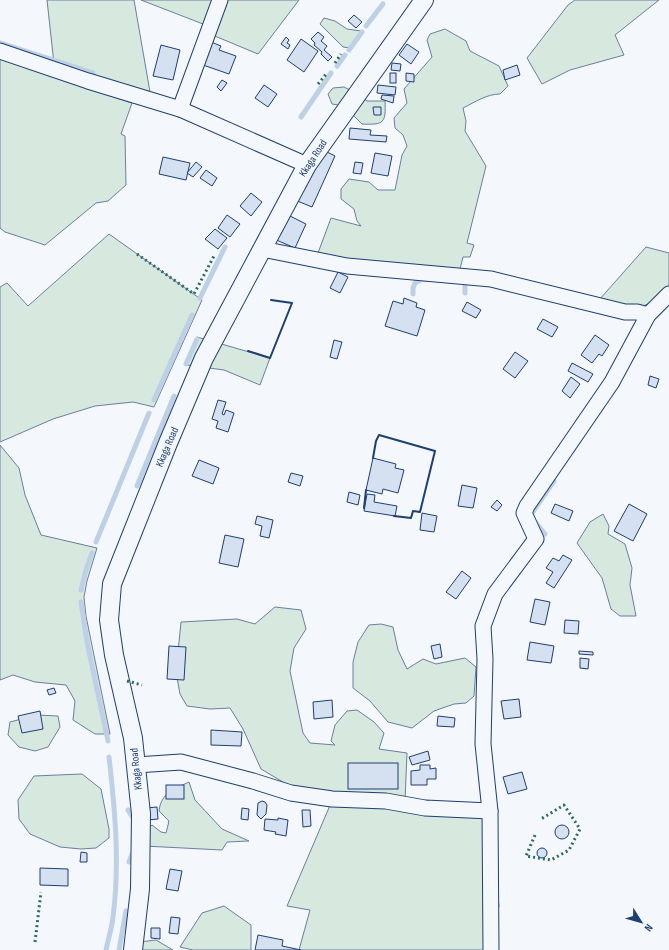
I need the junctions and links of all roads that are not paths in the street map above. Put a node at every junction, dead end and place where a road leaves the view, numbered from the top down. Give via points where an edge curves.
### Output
1 (220, 0) edge
2 (424, 0) edge
3 (0, 51) edge
4 (180, 109) junction
5 (307, 165) junction
6 (262, 250) junction
7 (668, 296) edge
8 (648, 315) junction
9 (136, 765) junction
10 (490, 810) junction
11 (133, 950) edge
12 (491, 950) edge

1 - 4 street
2 - 5 street, Kkaga Road
3 - 4 street
4 - 5 street
5 - 6 street, Kkaga Road
6 - 8 street via 347,266 491,279 625,312
6 - 9 street, Kkaga Road via 204,358 112,584 109,620
7 - 8 street
8 - 10 street via 612,382 527,506 524,513 536,538 495,594 483,626 483,744
9 - 10 street via 181,762 291,793 332,799 386,802 425,808
9 - 11 street, Kkaga Road via 141,814 140,889
10 - 12 street

